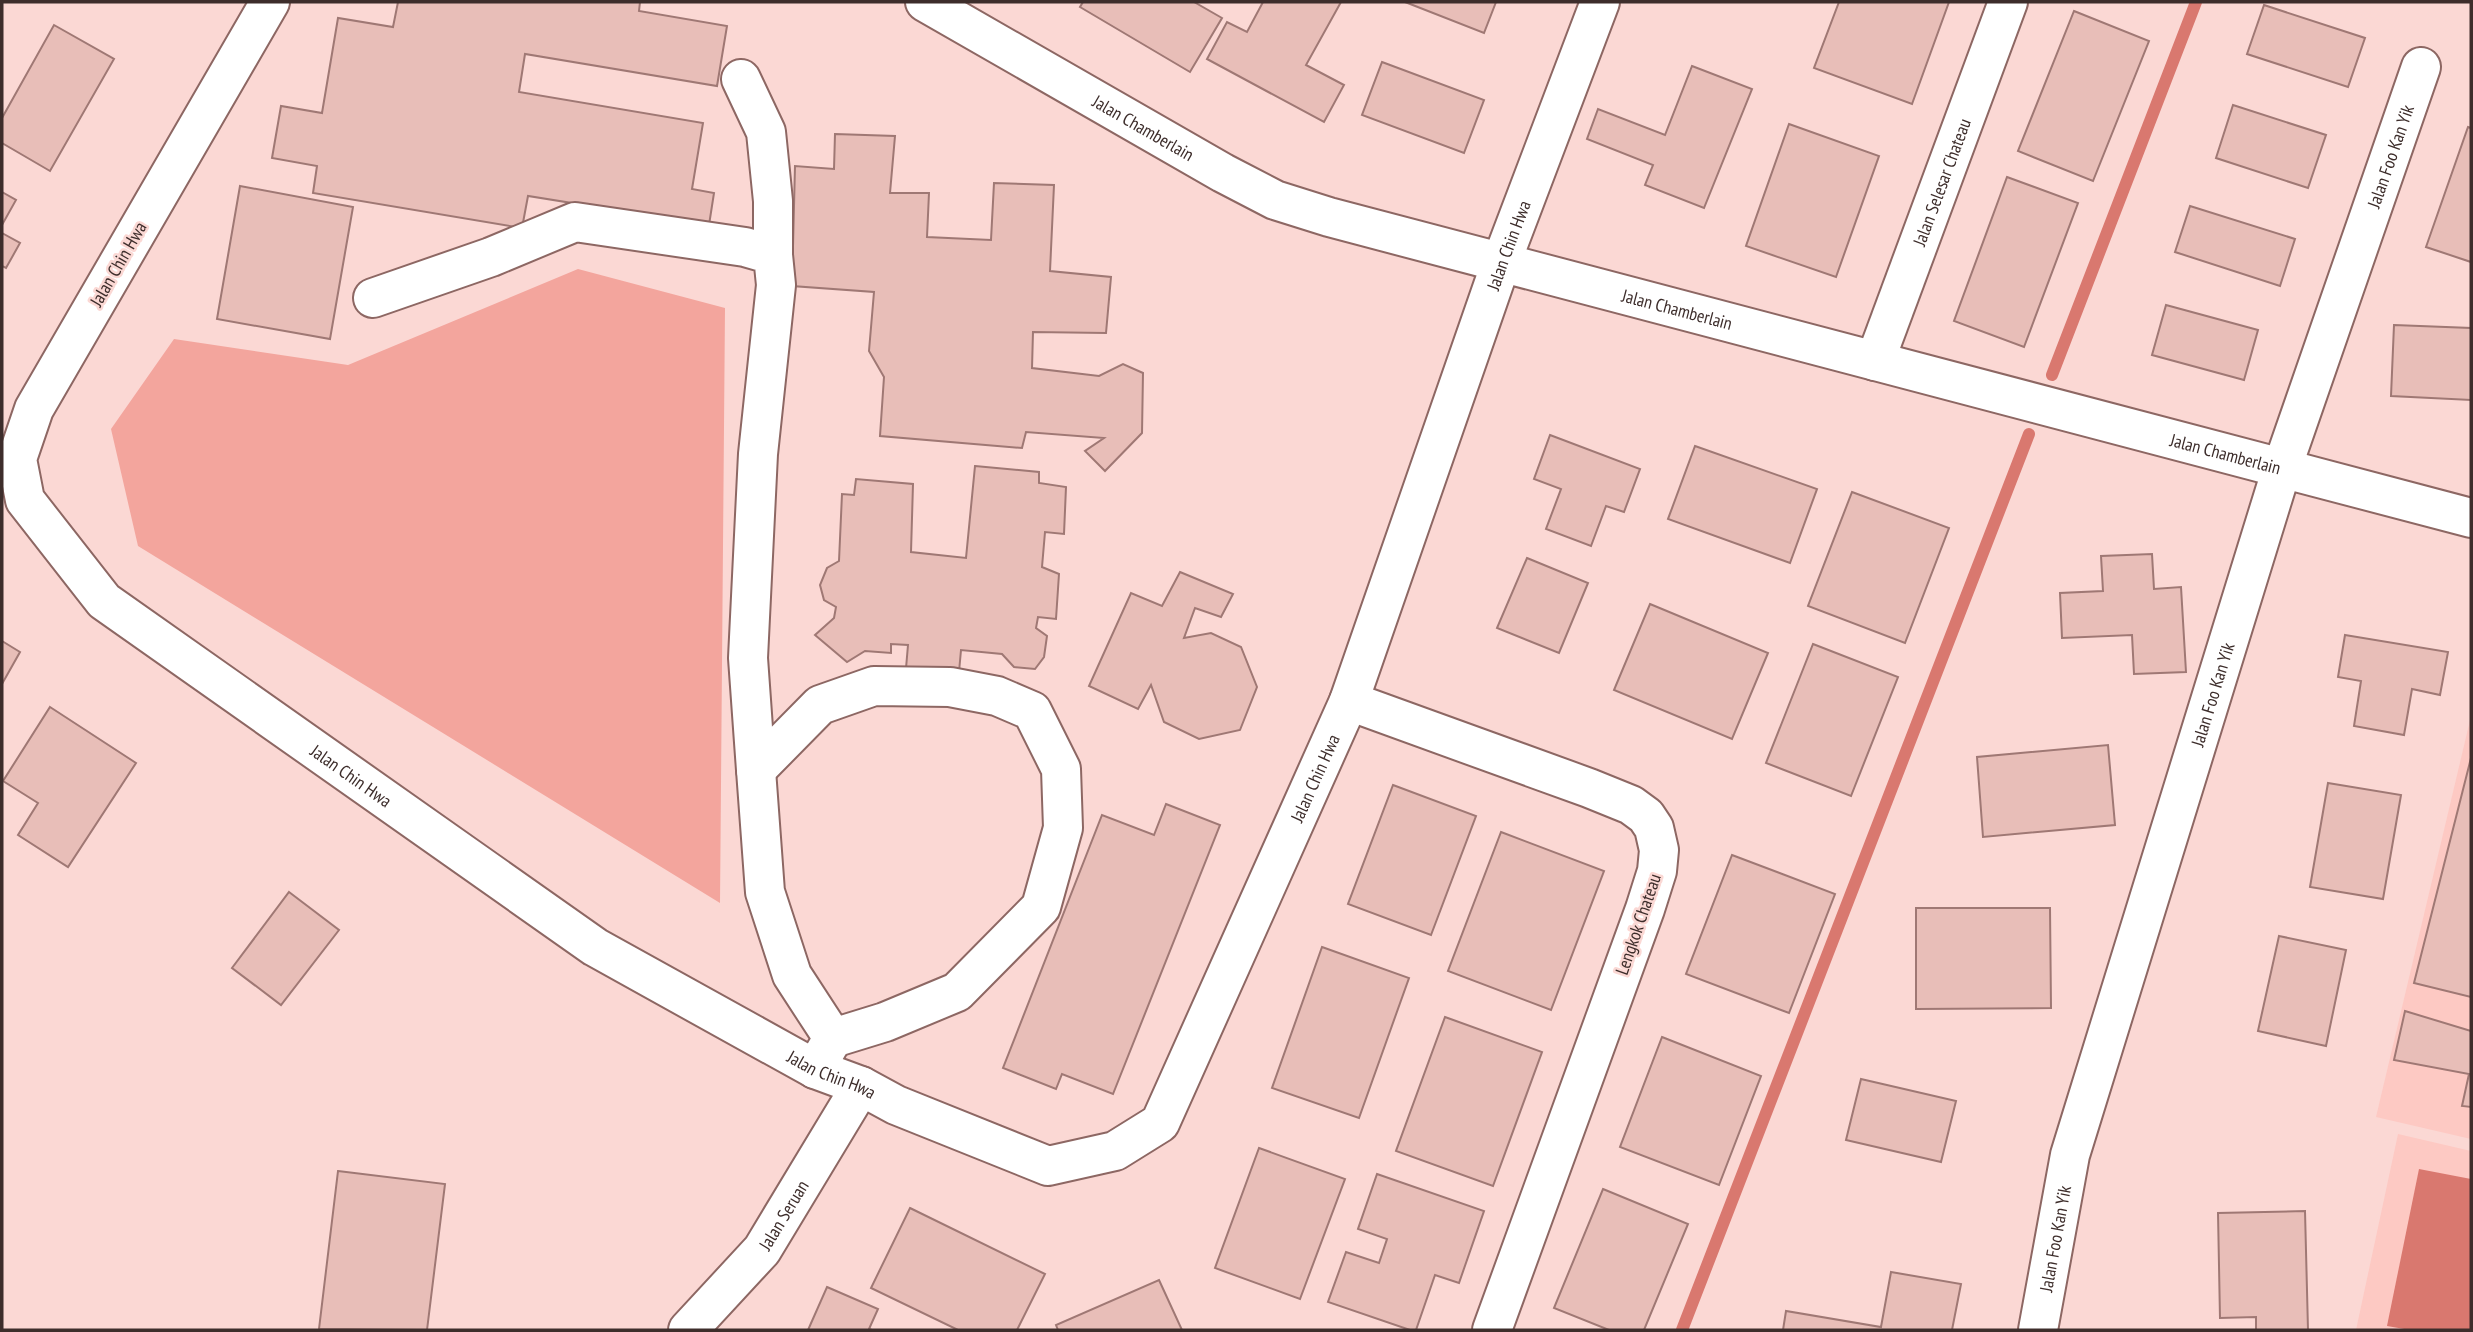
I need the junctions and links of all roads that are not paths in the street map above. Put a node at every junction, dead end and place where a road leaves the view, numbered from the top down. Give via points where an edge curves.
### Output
1 (270, 2) edge
2 (925, 2) edge
3 (1600, 2) edge
4 (2008, 2) edge
5 (2421, 67) dead end
6 (741, 79) dead end
7 (773, 255) junction
8 (1501, 263) junction
9 (373, 298) dead end
10 (1874, 361) junction
11 (2282, 468) junction
12 (2471, 517) edge
13 (1349, 701) junction
14 (756, 770) junction
15 (824, 1054) junction
16 (861, 1086) junction
17 (688, 1330) edge
18 (1492, 1330) edge
19 (2038, 1330) edge

1 - 15 street, Jalan Chin Hwa via 34,409 17,459 24,500 104,601 594,947
2 - 8 street, Jalan Chamberlain via 1275,200
3 - 8 street, Jalan Chin Hwa
4 - 10 street, Jalan Selesar Chateau
5 - 11 street, Jalan Foo Kan Yik
6 - 7 street via 766,132
7 - 9 street via 575,222
7 - 14 street via 776,285 758,454 748,657
8 - 10 street, Jalan Chamberlain
8 - 13 street, Jalan Chin Hwa
10 - 11 street, Jalan Chamberlain
11 - 12 street, Jalan Chamberlain
11 - 19 street, Jalan Foo Kan Yik via 2070,1155
13 - 16 street, Jalan Chin Hwa via 1160,1123 1115,1151 1048,1166 896,1105
13 - 18 street, Lengkok Chateau via 1631,805 1654,828 1659,850 1649,897
14 - 15 street via 765,891
14 - 15 street via 820,705 874,687 950,687 997,696 1032,711 1060,769 1063,828 1041,907 957,992 884,1022
15 - 16 street, Jalan Chin Hwa
16 - 17 street, Jalan Seruan via 762,1250

